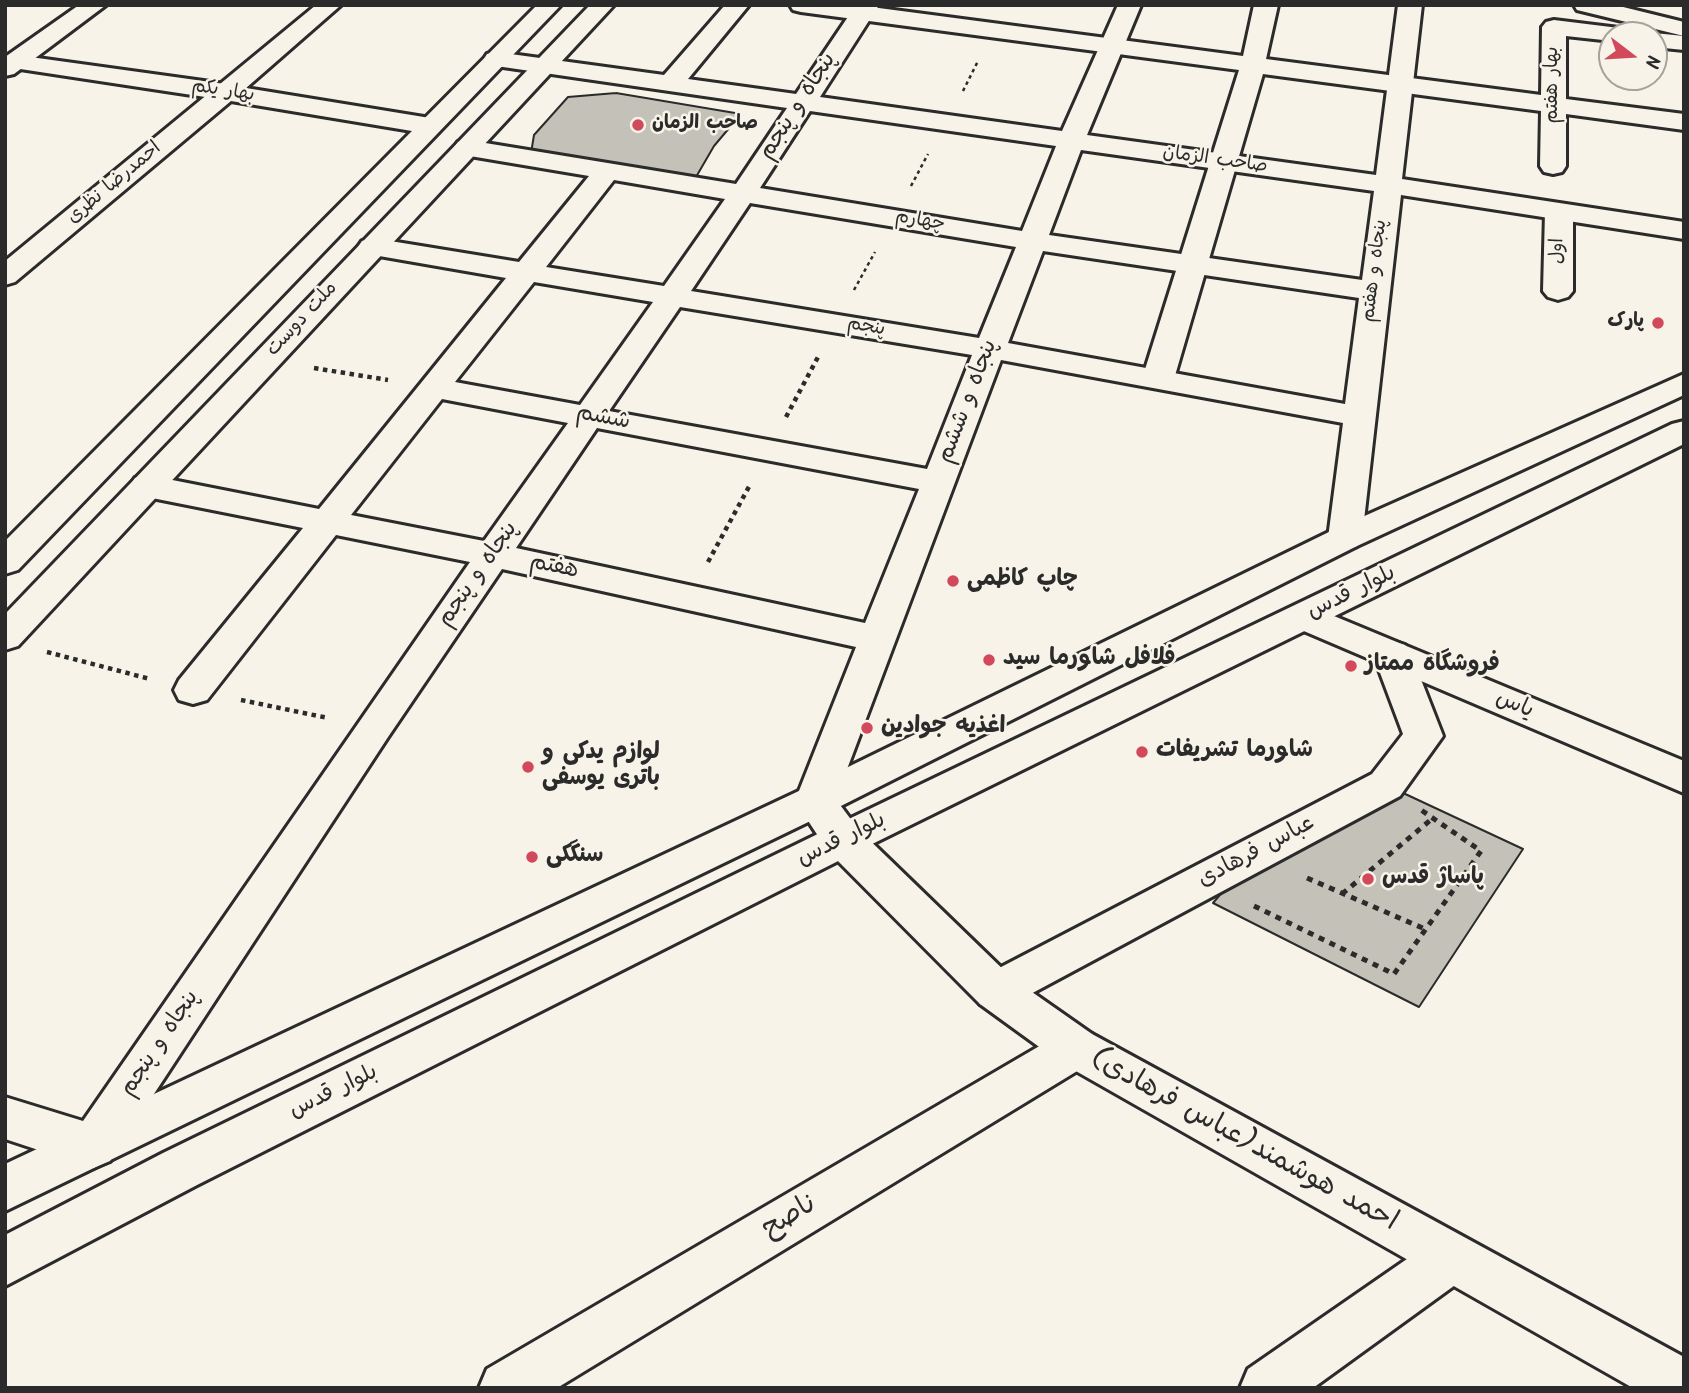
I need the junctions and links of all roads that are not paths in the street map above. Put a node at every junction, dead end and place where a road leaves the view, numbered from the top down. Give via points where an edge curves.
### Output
1 (95, 5) edge
2 (330, 5) edge
3 (550, 5) edge
4 (603, 5) edge
5 (738, 5) edge
6 (801, 5) edge
7 (1130, 5) edge
8 (1266, 5) edge
9 (1410, 5) edge
10 (1586, 5) edge
11 (865, 9) edge
12 (1598, 32) edge
13 (1683, 39) edge
14 (1112, 46) junction
15 (496, 60) junction
16 (9, 64) edge
17 (1253, 65) junction
18 (545, 66) junction
19 (1399, 84) junction
20 (669, 85) junction
21 (225, 92) junction
22 (800, 104) junction
23 (1554, 105) junction
24 (1684, 122) edge
25 (430, 126) junction
26 (1071, 141) junction
27 (467, 148) junction
28 (1222, 163) junction
29 (1553, 166) dead end
30 (607, 171) junction
31 (1387, 186) junction
32 (744, 192) junction
33 (1559, 212) junction
34 (1684, 231) edge
35 (1032, 241) junction
36 (372, 247) junction
37 (1192, 265) junction
38 (526, 272) junction
39 (5, 276) edge
40 (1374, 291) junction
41 (1558, 291) dead end
42 (670, 295) junction
43 (990, 349) junction
44 (1158, 380) junction
45 (1684, 383) edge
46 (434, 388) junction
47 (587, 415) junction
48 (1359, 416) junction
49 (1684, 431) edge
50 (938, 482) junction
51 (147, 486) junction
52 (326, 521) junction
53 (1345, 538) junction
54 (494, 555) junction
55 (5, 562) edge
56 (1305, 617) junction
57 (5, 637) edge
58 (878, 639) junction
59 (1392, 654) junction
60 (193, 690) dead end
61 (1684, 778) edge
62 (815, 801) junction
63 (843, 841) junction
64 (996, 991) junction
65 (1076, 1048) junction
66 (5, 1118) edge
67 (93, 1146) junction
68 (5, 1188) edge
69 (1451, 1258) junction
70 (5, 1262) edge
71 (1684, 1387) edge
72 (506, 1388) edge
73 (1267, 1388) edge

1 - 16 street
2 - 21 street, احمدرضا نظری
3 - 15 street, ملت دوست
4 - 18 street, ملت دوست
5 - 20 street
6 - 11 street
7 - 14 street, پنجاه و ششم
8 - 17 street
9 - 19 street, پنجاه و هفتم
10 - 13 street
11 - 14 street
11 - 22 street, پنجاه و پنجم
12 - 23 street, بهار هفتم via 1554,27
14 - 17 street
14 - 26 street, پنجاه و ششم
15 - 18 street, صاحب الزمان
15 - 25 street, ملت دوست
16 - 21 street, بهار یکم
17 - 19 street
17 - 28 street
18 - 20 street, صاحب الزمان
18 - 27 street, ملت دوست
19 - 23 street
19 - 31 street, پنجاه و هفتم
20 - 22 street, صاحب الزمان
21 - 25 street, بهار یکم
21 - 39 street, احمدرضا نظری
22 - 26 street, صاحب الزمان
22 - 32 street, پنجاه و پنجم
23 - 24 street
23 - 29 street, بهار هفتم
25 - 55 street, ملت دوست
26 - 28 street, صاحب الزمان
26 - 35 street, پنجاه و ششم
27 - 30 street, چهارم
27 - 36 street, ملت دوست
28 - 31 street, صاحب الزمان
28 - 37 street
30 - 32 street, چهارم
30 - 38 street
31 - 33 street, صاحب الزمان
31 - 40 street, پنجاه و هفتم
32 - 35 street, چهارم
32 - 42 street, پنجاه و پنجم
33 - 34 street, صاحب الزمان
33 - 41 street, اول
35 - 37 street, چهارم
35 - 43 street, پنجاه و ششم
36 - 38 street, پنجم
36 - 51 street, ملت دوست
37 - 40 street, چهارم
37 - 44 street
38 - 42 street, پنجم
38 - 46 street
40 - 48 street, پنجاه و هفتم
42 - 43 street, پنجم
42 - 47 street, پنجاه و پنجم
43 - 44 street, پنجم
43 - 50 street, پنجاه و ششم
44 - 48 street, پنجم
45 - 53 street
46 - 47 street, ششم
46 - 52 street
47 - 50 street, ششم
47 - 54 street, پنجاه و پنجم
48 - 53 street, پنجاه و هفتم
49 - 56 street, بلوار قدس
50 - 58 street, پنجاه و ششم
51 - 52 street, هفتم
51 - 57 street, ملت دوست
52 - 54 street, هفتم
52 - 60 street
53 - 62 street
54 - 58 street, هفتم
54 - 67 street, پنجاه و پنجم
56 - 59 street, یاس
56 - 63 street, بلوار قدس
58 - 62 street, پنجاه و ششم
59 - 61 street, یاس
59 - 64 street, عباس فرهادی via 1423,736 1386,785
62 - 63 street, احمد هوشمند(عباس فرهادی)
62 - 67 street
63 - 64 street, احمد هوشمند(عباس فرهادی)
63 - 70 street, بلوار قدس via 180,1169
64 - 65 street, احمد هوشمند(عباس فرهادی)
65 - 69 street, احمد هوشمند(عباس فرهادی)
65 - 72 street, ناصح
66 - 67 street
67 - 68 street
69 - 71 street, احمد هوشمند(عباس فرهادی)
69 - 73 street

